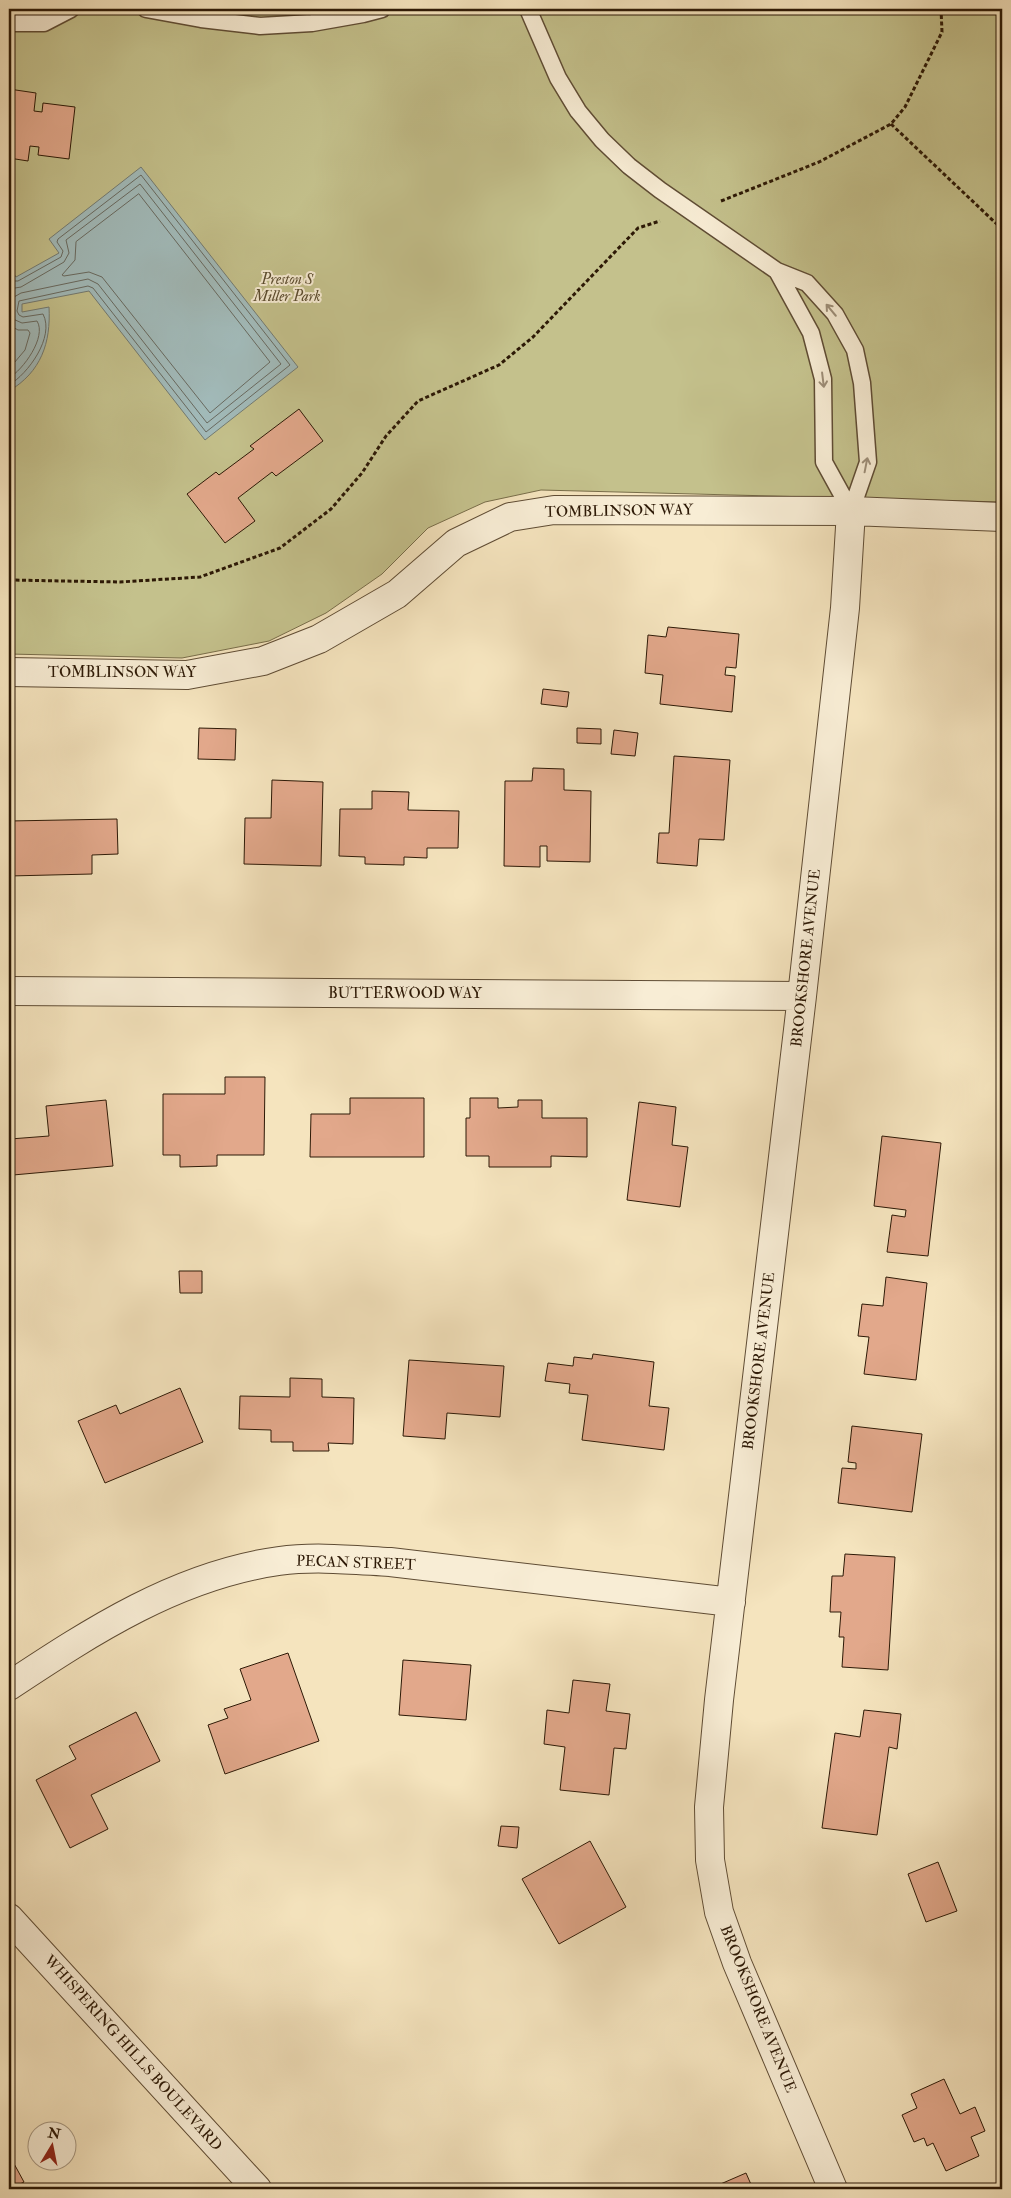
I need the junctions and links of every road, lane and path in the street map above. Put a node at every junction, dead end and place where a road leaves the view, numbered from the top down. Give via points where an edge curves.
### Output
1 (71, 9) edge
2 (146, 9) edge
3 (382, 9) edge
4 (528, 9) edge
5 (941, 9) edge
6 (9, 23) edge
7 (890, 124) junction
8 (691, 210) junction
9 (1002, 229) edge
10 (778, 271) junction
11 (852, 511) junction
12 (1002, 518) edge
13 (9, 580) edge
14 (9, 672) edge
15 (9, 991) edge
16 (802, 996) junction
17 (731, 1602) junction
18 (9, 1686) edge
19 (9, 1918) edge
20 (257, 2189) edge
21 (833, 2189) edge

1 - 6 lane via 44,23
2 - 3 lane via 260,26 312,23
4 - 8 lane via 558,78 578,111 629,166
5 - 7 path via 942,32 905,107
7 - 8 path via 818,162
7 - 9 path
8 - 10 lane
8 - 13 path via 638,228 533,337 499,365 418,402 386,436 362,473 331,509 280,548 200,577 120,582
10 -> 11 lane via 811,333 823,379 824,462
11 -> 10 lane via 868,462 862,383 855,350 835,314 807,283
11 - 12 street, TOMBLINSON WAY
11 - 14 street, TOMBLINSON WAY via 554,510 510,517 456,543 397,594 319,639 263,661 187,675
11 - 16 street, BROOKSHORE AVENUE via 845,608
15 - 16 street, BUTTERWOOD WAY
16 - 17 street, BROOKSHORE AVENUE
17 - 18 street, PECAN STREET via 390,1562 280,1561 226,1572 173,1590 73,1643
17 - 21 street, BROOKSHORE AVENUE via 709,1807 710,1860 719,1912 737,1963
19 - 20 street, WHISPERING HILLS BOULEVARD

